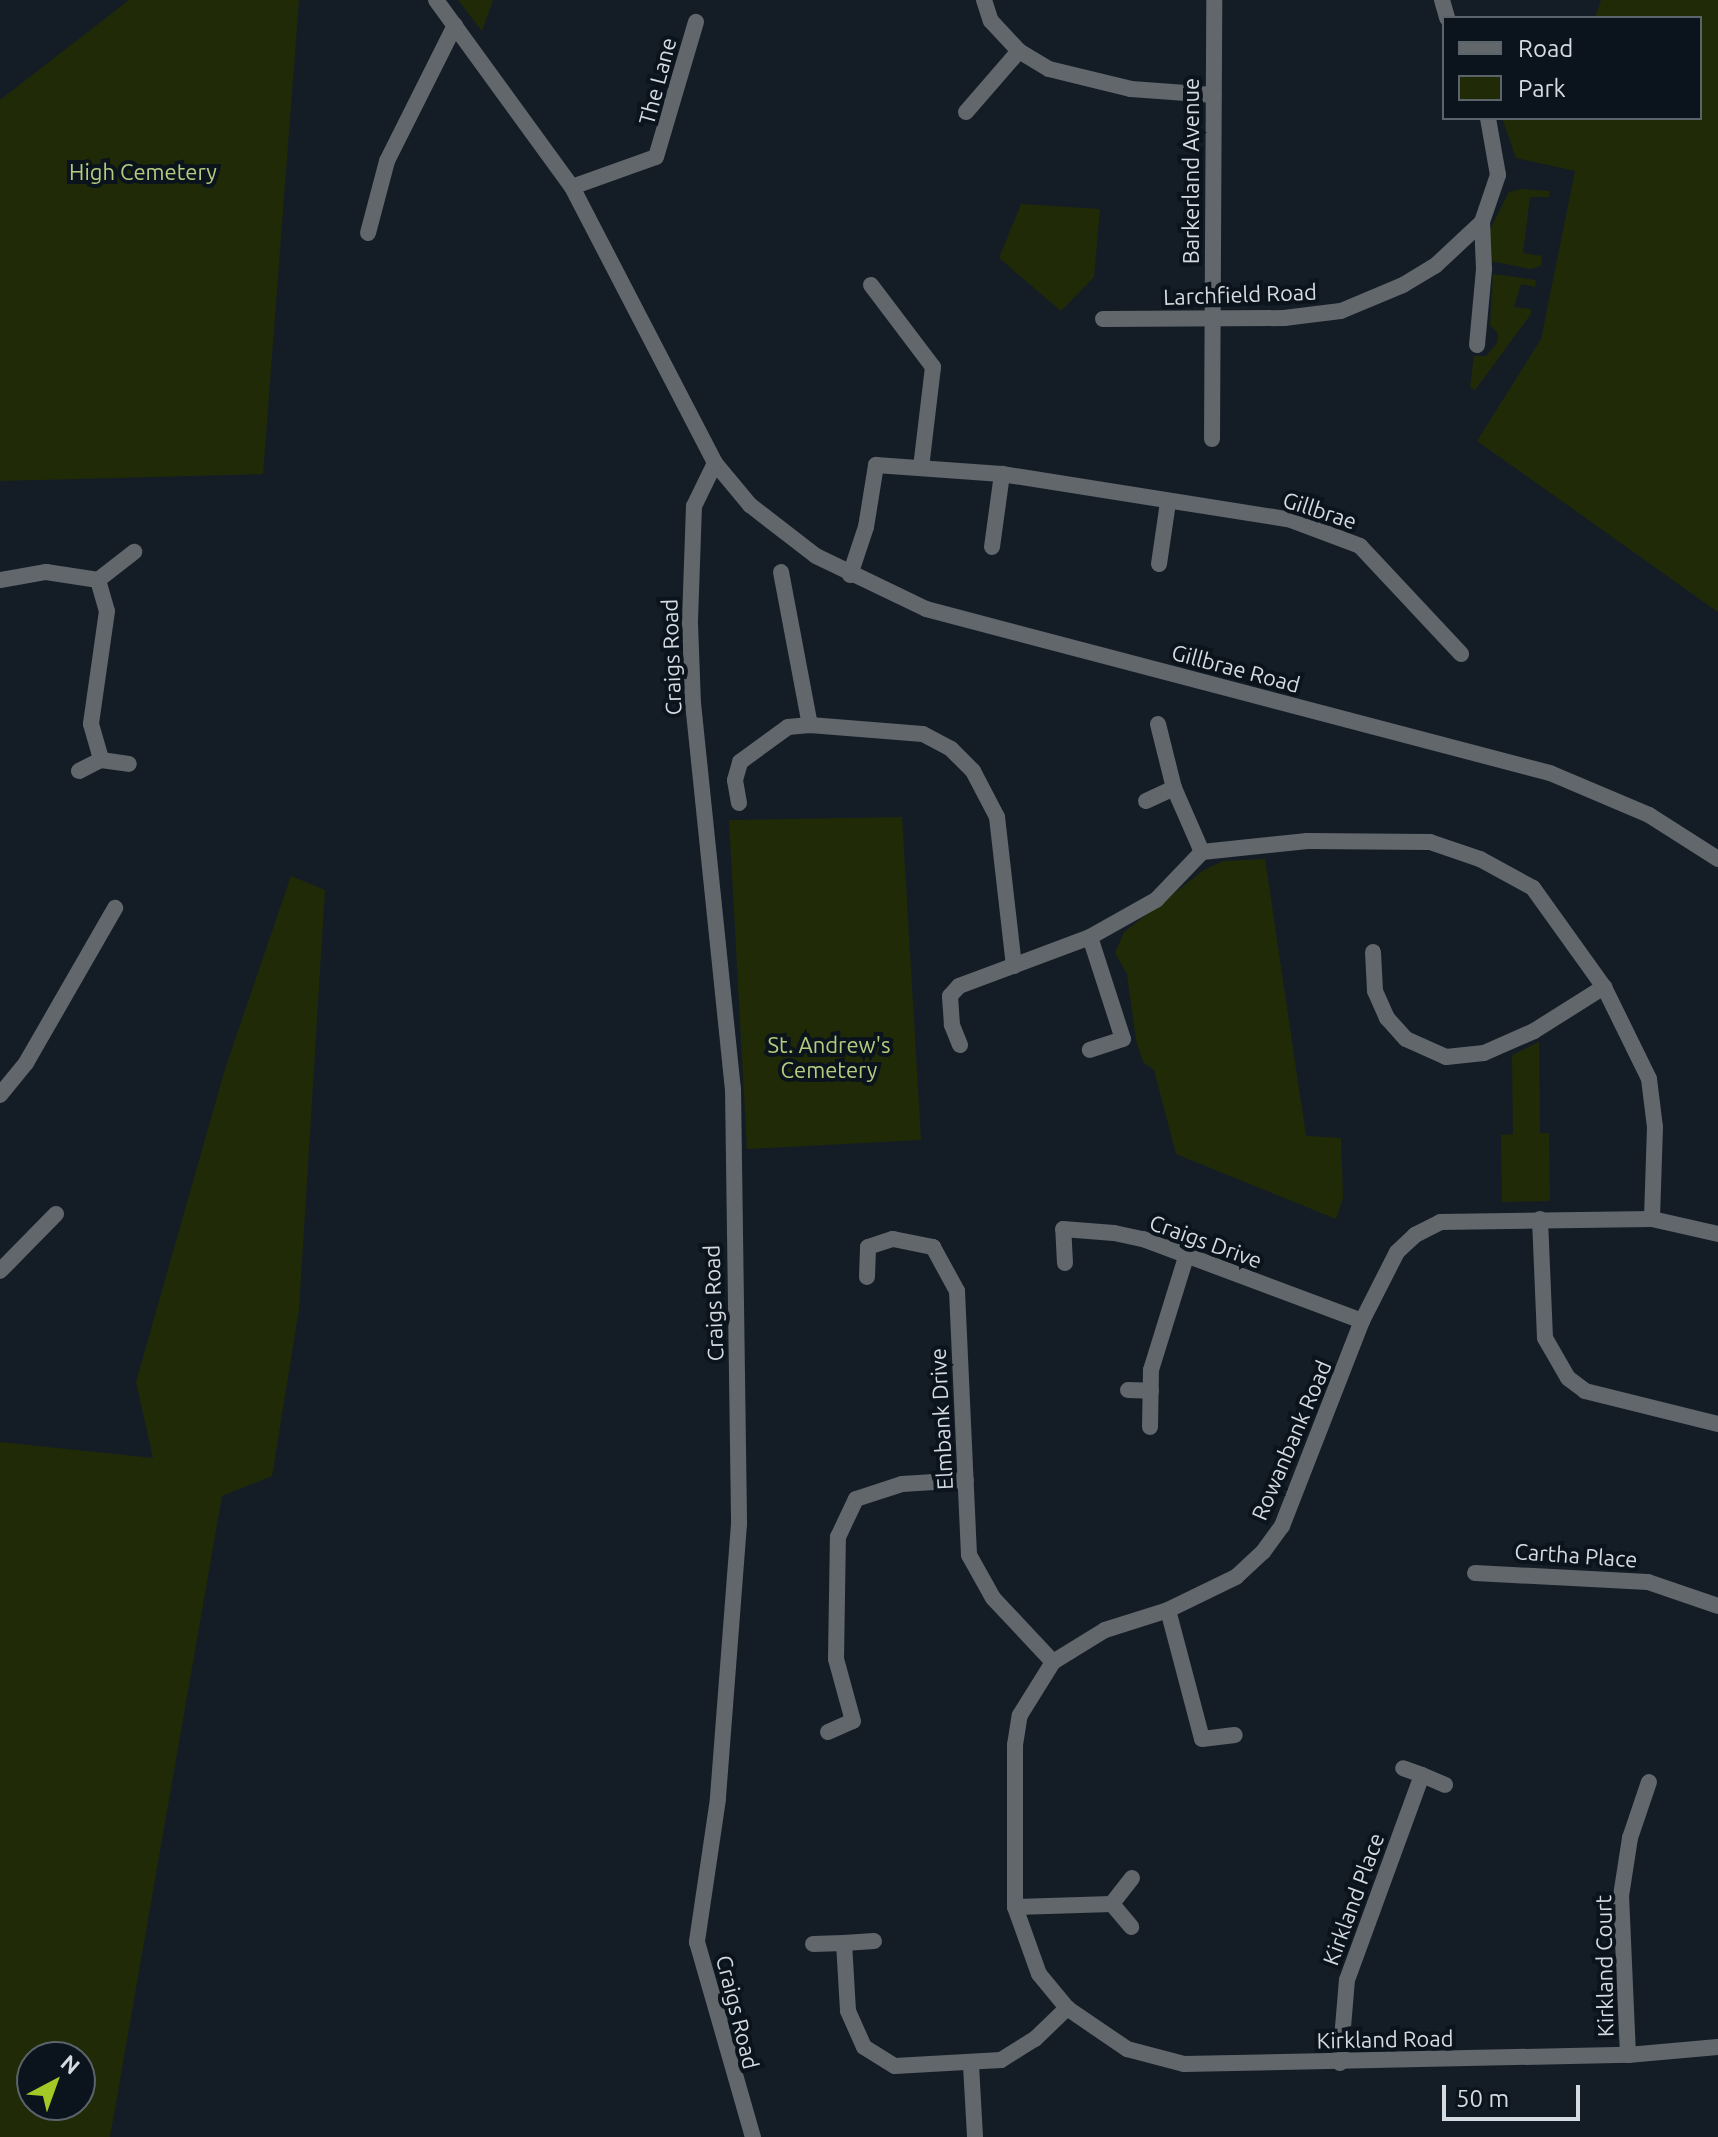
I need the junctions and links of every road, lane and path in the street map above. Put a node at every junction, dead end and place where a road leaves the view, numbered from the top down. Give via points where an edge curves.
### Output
1 (436, 0) edge
2 (984, 0) edge
3 (1214, 0) edge
4 (696, 22) dead end
5 (455, 25) junction
6 (1019, 51) junction
7 (1214, 95) junction
8 (966, 112) dead end
9 (1488, 120) edge
10 (572, 187) junction
11 (1482, 222) junction
12 (368, 233) dead end
13 (871, 285) dead end
14 (1103, 319) dead end
15 (1212, 320) junction
16 (1477, 345) dead end
17 (1212, 439) dead end
18 (715, 463) junction
19 (921, 467) junction
20 (1002, 474) junction
21 (1168, 502) junction
22 (992, 547) dead end
23 (134, 552) dead end
24 (1159, 564) dead end
25 (781, 572) dead end
26 (850, 575) junction
27 (0, 580) edge
28 (98, 580) junction
29 (1461, 654) dead end
30 (1158, 724) dead end
31 (810, 725) junction
32 (101, 760) junction
33 (129, 764) dead end
34 (79, 771) dead end
35 (1174, 788) junction
36 (1146, 801) dead end
37 (739, 803) dead end
38 (1202, 852) junction
39 (1718, 859) edge
40 (115, 908) dead end
41 (1090, 937) junction
42 (1373, 952) dead end
43 (1014, 966) junction
44 (1604, 987) junction
45 (960, 1045) dead end
46 (1090, 1050) dead end
47 (0, 1095) edge
48 (56, 1214) dead end
49 (1540, 1219) junction
50 (1652, 1219) junction
51 (1718, 1234) edge
52 (1186, 1257) junction
53 (1065, 1263) dead end
54 (0, 1271) edge
55 (867, 1277) dead end
56 (1362, 1321) junction
57 (1128, 1390) dead end
58 (1151, 1391) junction
59 (1718, 1424) edge
60 (1150, 1427) dead end
61 (966, 1480) junction
62 (1475, 1573) dead end
63 (1718, 1606) edge
64 (1168, 1610) junction
65 (1053, 1662) junction
66 (828, 1732) dead end
67 (1235, 1735) dead end
68 (1403, 1768) dead end
69 (1422, 1775) junction
70 (1649, 1782) dead end
71 (1445, 1785) dead end
72 (1132, 1878) dead end
73 (1112, 1904) junction
74 (1015, 1907) junction
75 (1131, 1927) dead end
76 (874, 1941) dead end
77 (844, 1943) junction
78 (813, 1944) dead end
79 (1067, 2008) junction
80 (1718, 2047) edge
81 (1628, 2055) junction
82 (1340, 2063) junction
83 (971, 2065) junction
84 (753, 2137) edge
85 (975, 2137) edge

1 - 5 street
2 - 6 street via 991,21
3 - 7 street, Barkerland Avenue
4 - 10 street, The Lane via 656,157
5 - 10 street
5 - 12 street via 414,97 387,161
6 - 7 street via 1084,81
6 - 8 street
7 - 15 street, Barkerland Avenue
9 - 11 street, Larchfield Road via 1498,175
10 - 18 street
11 - 15 street, Larchfield Road via 1435,266 1341,311
11 - 16 street
13 - 19 street via 933,367
14 - 15 street, Larchfield Road
15 - 17 street, Barkerland Avenue
18 - 26 street, Gillbrae Road via 750,505
18 - 84 street, Craigs Road via 694,506 690,623 693,703 733,1089 739,1524 718,1799 697,1942
19 - 20 street, Gillbrae
19 - 26 street, Gillbrae via 876,465 866,527
20 - 21 street, Gillbrae
20 - 22 street
21 - 24 street
21 - 29 street, Gillbrae via 1291,520 1360,546
23 - 28 street
25 - 31 street
26 - 39 street, Gillbrae Road via 926,609 1550,773 1649,815
27 - 28 street via 46,572
28 - 32 street via 107,611 91,724
30 - 35 street
31 - 37 street via 788,727 740,762 735,780
31 - 43 street via 923,734 951,749 973,771 997,817
32 - 33 street
32 - 34 street
35 - 36 street
35 - 38 street
38 - 41 street via 1156,900
38 - 44 street via 1307,841 1430,842 1480,859 1533,888
40 - 47 street via 26,1063
41 - 43 street
41 - 46 street via 1123,1039
42 - 44 street via 1375,991 1387,1018 1406,1039 1446,1057 1484,1053 1534,1031
43 - 45 street via 959,986 950,996
44 - 50 street via 1649,1079 1655,1127
48 - 54 street
49 - 50 street, Rowanbank Road
49 - 56 street, Rowanbank Road via 1440,1222 1415,1235 1397,1252
49 - 59 street via 1545,1338 1568,1378 1595,1394
50 - 51 street, Rowanbank Road
52 - 53 street, Craigs Drive via 1143,1239 1063,1229
52 - 56 street, Craigs Drive
52 - 58 street via 1151,1370
55 - 61 street, Elmbank Drive via 868,1247 893,1239 933,1247 957,1291
56 - 64 street, Rowanbank Road via 1282,1526 1236,1577
57 - 58 street
58 - 60 street
61 - 65 street, Elmbank Drive via 969,1555 979,1579
61 - 66 street via 902,1484 856,1499 838,1537 836,1643 853,1721
62 - 63 street, Cartha Place via 1648,1582
64 - 65 street, Rowanbank Road via 1105,1630
64 - 67 street via 1202,1739
65 - 74 street, Rowanbank Road via 1030,1692 1015,1745
68 - 69 street
69 - 71 street
69 - 82 street, Kirkland Place via 1347,1980
70 - 81 street, Kirkland Court via 1630,1838 1621,1896
72 - 73 street
73 - 74 street
73 - 75 street
74 - 79 street, Kirkland Road via 1039,1974
76 - 77 street
77 - 78 street
77 - 83 street via 848,2011 864,2047 895,2066
79 - 82 street, Kirkland Road via 1127,2049 1184,2064
79 - 83 street via 1020,2051
80 - 81 street, Kirkland Road
81 - 82 street, Kirkland Road
83 - 85 street

